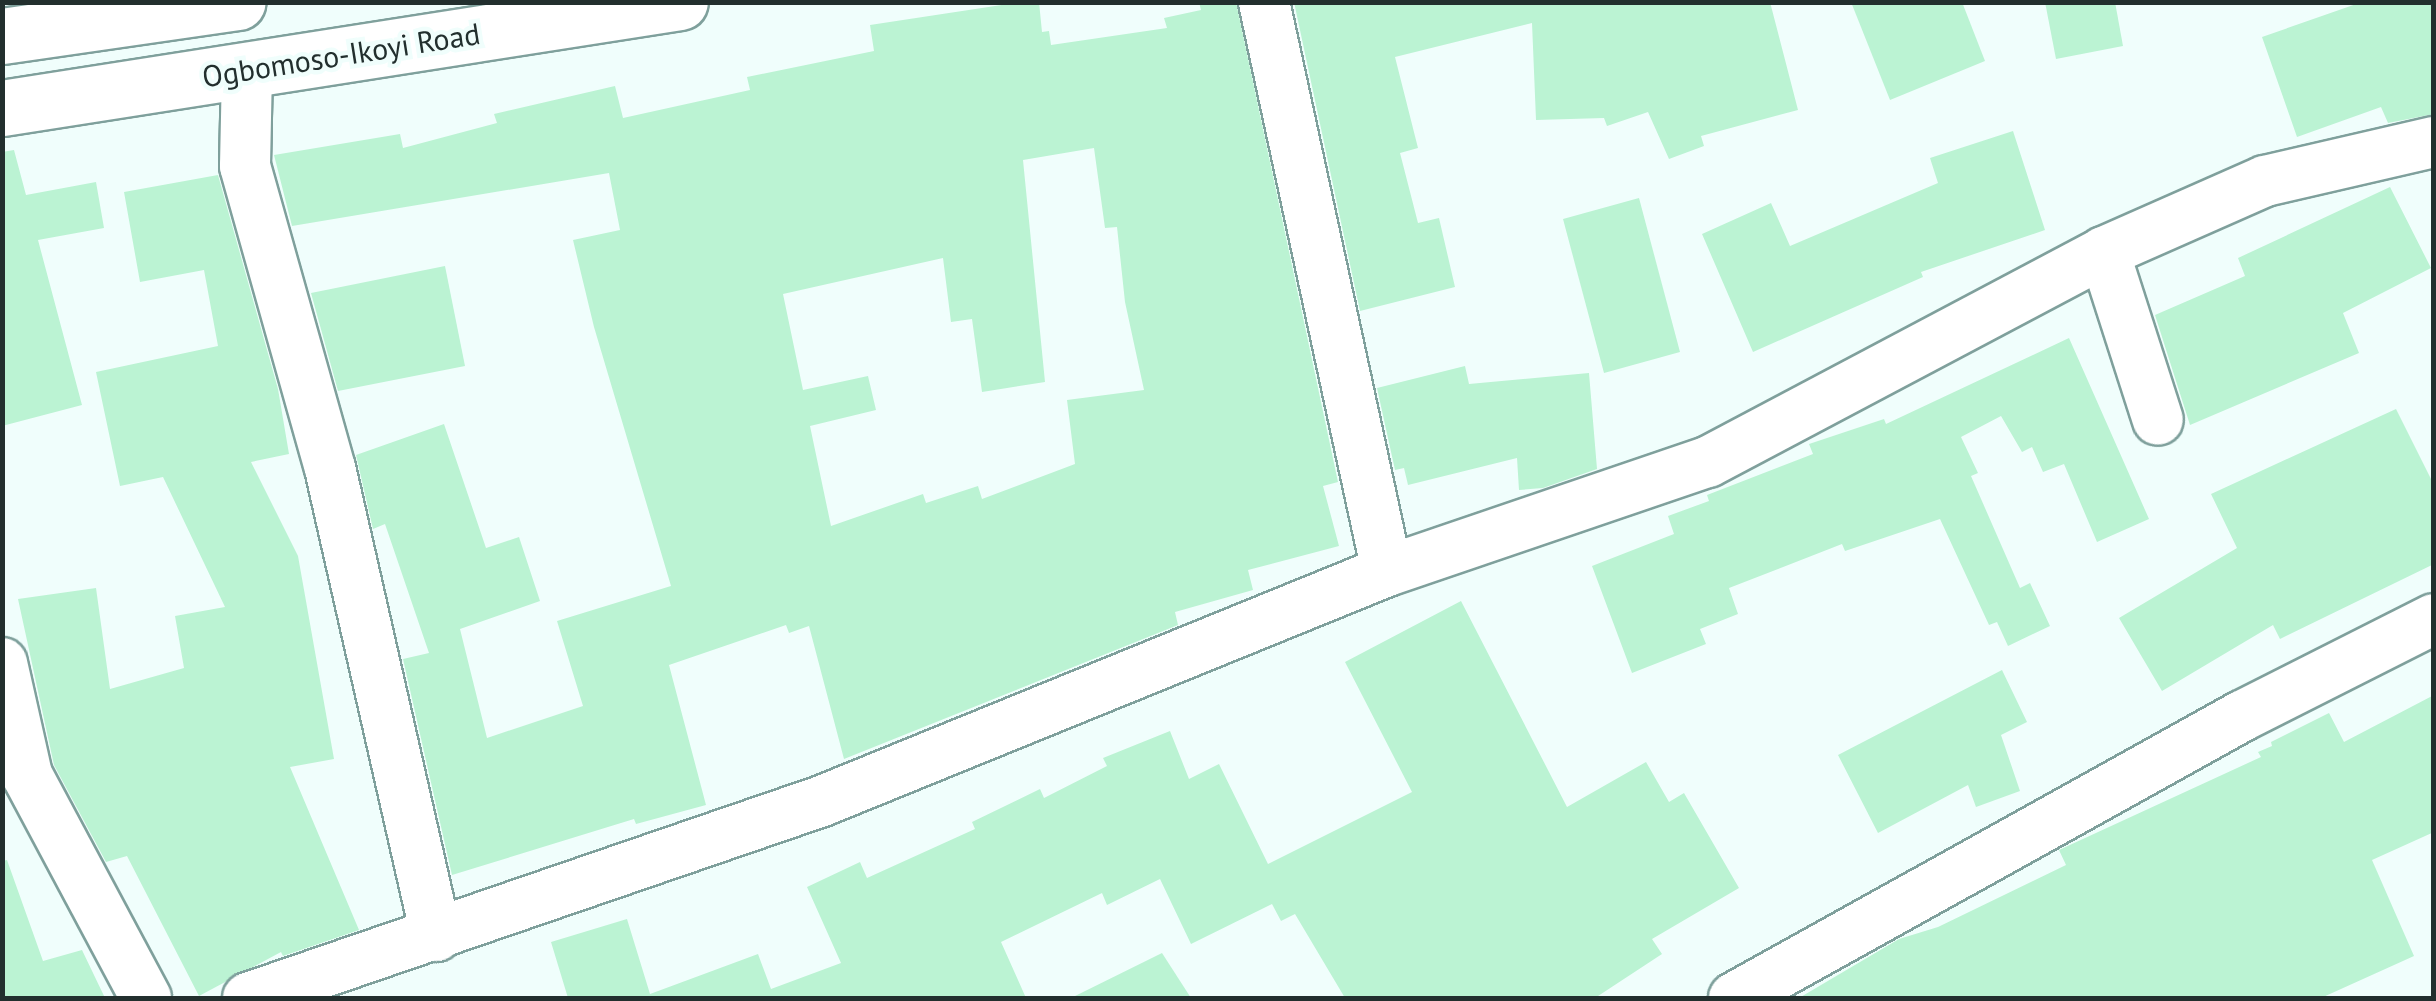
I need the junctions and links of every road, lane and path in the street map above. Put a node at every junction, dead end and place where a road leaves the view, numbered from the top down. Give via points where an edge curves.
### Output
1 (238, 2) edge
2 (680, 2) edge
3 (1264, 2) edge
4 (2, 36) edge
5 (247, 70) junction
6 (2, 108) edge
7 (2434, 142) edge
8 (2104, 252) junction
9 (2158, 420) dead end
10 (1388, 571) junction
11 (2434, 619) edge
12 (2, 663) edge
13 (436, 936) junction
14 (146, 998) edge
15 (248, 998) edge
16 (1734, 998) edge

1 - 4 main road
2 - 5 main road, Ogbomoso-Ikoyi Road
3 - 10 street
5 - 6 main road, Ogbomoso-Ikoyi Road
5 - 13 street via 245,166 330,468
7 - 8 street via 2265,181
8 - 9 street
8 - 10 street via 1708,462
10 - 13 street via 822,801
11 - 16 street via 2242,716
12 - 14 street via 27,775
13 - 15 street

